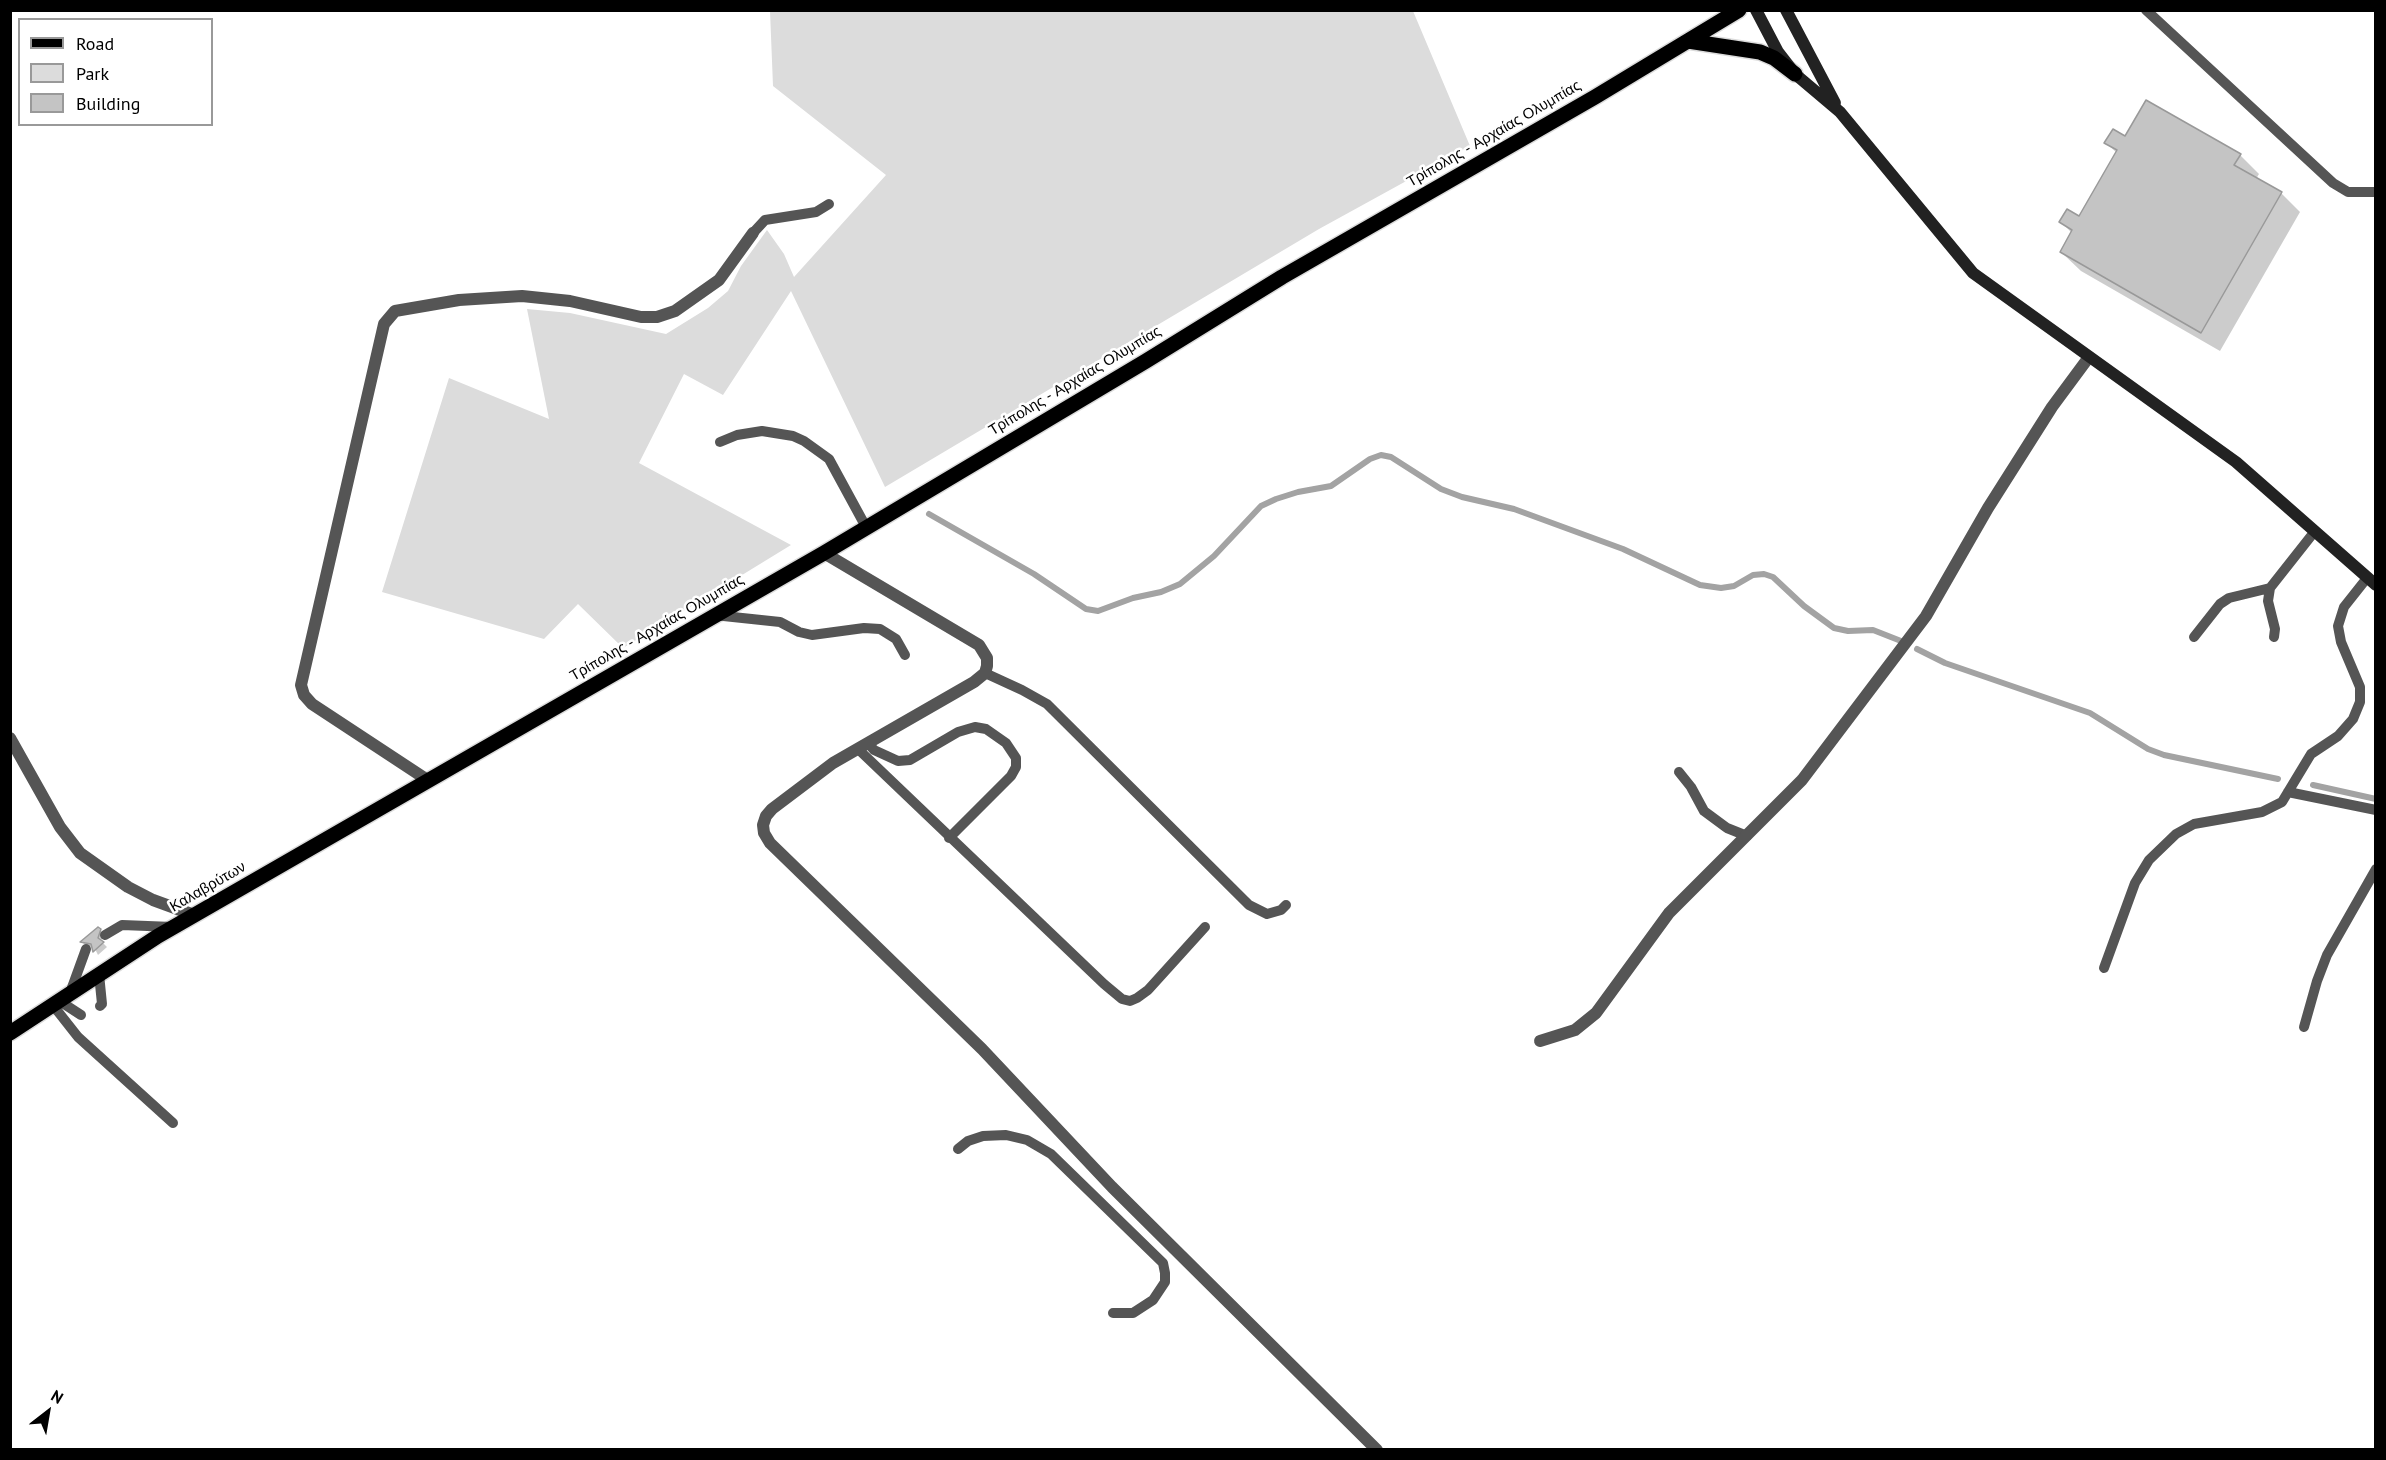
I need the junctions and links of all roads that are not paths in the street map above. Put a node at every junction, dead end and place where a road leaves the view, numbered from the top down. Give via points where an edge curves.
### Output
1 (1739, 10) edge
2 (1756, 10) edge
3 (1785, 10) edge
4 (2146, 10) edge
5 (1688, 41) junction
6 (1795, 74) junction
7 (1840, 112) junction
8 (2376, 192) edge
9 (829, 204) dead end
10 (753, 234) joint
11 (2089, 357) junction
12 (720, 442) dead end
13 (866, 526) junction
14 (2315, 531) junction
15 (824, 553) junction
16 (2371, 581) edge
17 (2270, 588) junction
18 (714, 615) junction
19 (2194, 637) dead end
20 (2274, 637) dead end
21 (905, 655) dead end
22 (985, 673) junction
23 (10, 738) edge
24 (863, 746) junction
25 (1679, 772) dead end
26 (429, 781) junction
27 (2289, 792) junction
28 (2376, 810) edge
29 (1747, 836) junction
30 (949, 838) junction
31 (2376, 869) edge
32 (1286, 905) dead end
33 (194, 915) junction
34 (173, 927) junction
35 (1204, 927) dead end
36 (105, 934) dead end
37 (86, 949) dead end
38 (2104, 968) dead end
39 (99, 974) junction
40 (60, 999) junction
41 (100, 1006) dead end
42 (81, 1015) dead end
43 (2304, 1027) dead end
44 (10, 1033) edge
45 (1540, 1041) dead end
46 (173, 1123) dead end
47 (958, 1149) dead end
48 (1151, 1226) junction
49 (1138, 1237) junction
50 (1113, 1313) dead end
51 (1377, 1449) edge

1 - 5 main road, Τρίπολης - Αρχαίας Ολυμπίας
2 - 6 street
3 - 7 street
4 - 8 lane via 2333,183 2348,192
5 - 6 main road via 1760,52
5 - 13 main road, Τρίπολης - Αρχαίας Ολυμπίας via 1282,277
6 - 7 street
7 - 11 street via 1973,273
9 - 10 lane via 816,212 765,220
10 - 26 street via 718,280 675,311 657,317 522,296 459,300 395,311 384,324 301,685 312,704
11 - 14 street via 2236,462
11 - 29 street via 1988,508 1926,616 1802,780
12 - 13 lane via 762,431 804,441 829,459
13 - 15 main road, Τρίπολης - Αρχαίας Ολυμπίας
14 - 16 street
14 - 17 lane
15 - 18 main road, Τρίπολης - Αρχαίας Ολυμπίας
15 - 22 street via 979,645 987,658
16 - 27 lane via 2344,608 2338,626 2360,687 2360,702 2338,736 2311,754
17 - 19 lane via 2229,598
17 - 20 lane via 2268,601
18 - 21 lane via 780,622 812,635 880,629 896,639
18 - 26 main road, Τρίπολης - Αρχαίας Ολυμπίας
22 - 24 street
22 - 32 lane via 1047,704 1249,905 1268,914
23 - 33 street via 60,827 81,853 128,887
24 - 30 lane
24 - 30 lane via 897,761 910,760 975,726 1006,743 1016,758 1011,776
24 - 48 street via 772,809 766,816 764,833 982,1049
25 - 29 lane via 1704,811 1727,828
26 - 33 main road, Καλαβρύτων
27 - 28 lane
27 - 38 lane via 2282,802 2262,812 2194,824 2176,834 2150,860 2135,883
29 - 45 street via 1669,913 1596,1013 1575,1030
30 - 35 lane via 1122,999 1137,999 1148,990
31 - 43 lane via 2327,955
33 - 34 main road, Καλαβρύτων
34 - 36 lane via 122,925
34 - 39 main road, Καλαβρύτων
37 - 40 lane
39 - 40 main road, Καλαβρύτων
39 - 41 lane
40 - 42 lane
40 - 44 main road, Καλαβρύτων
40 - 46 lane via 78,1037
47 - 49 lane via 983,1136 1006,1135 1027,1140 1051,1154
48 - 49 lane
48 - 51 street
49 - 50 lane via 1163,1263 1165,1282 1153,1300 1140,1309

